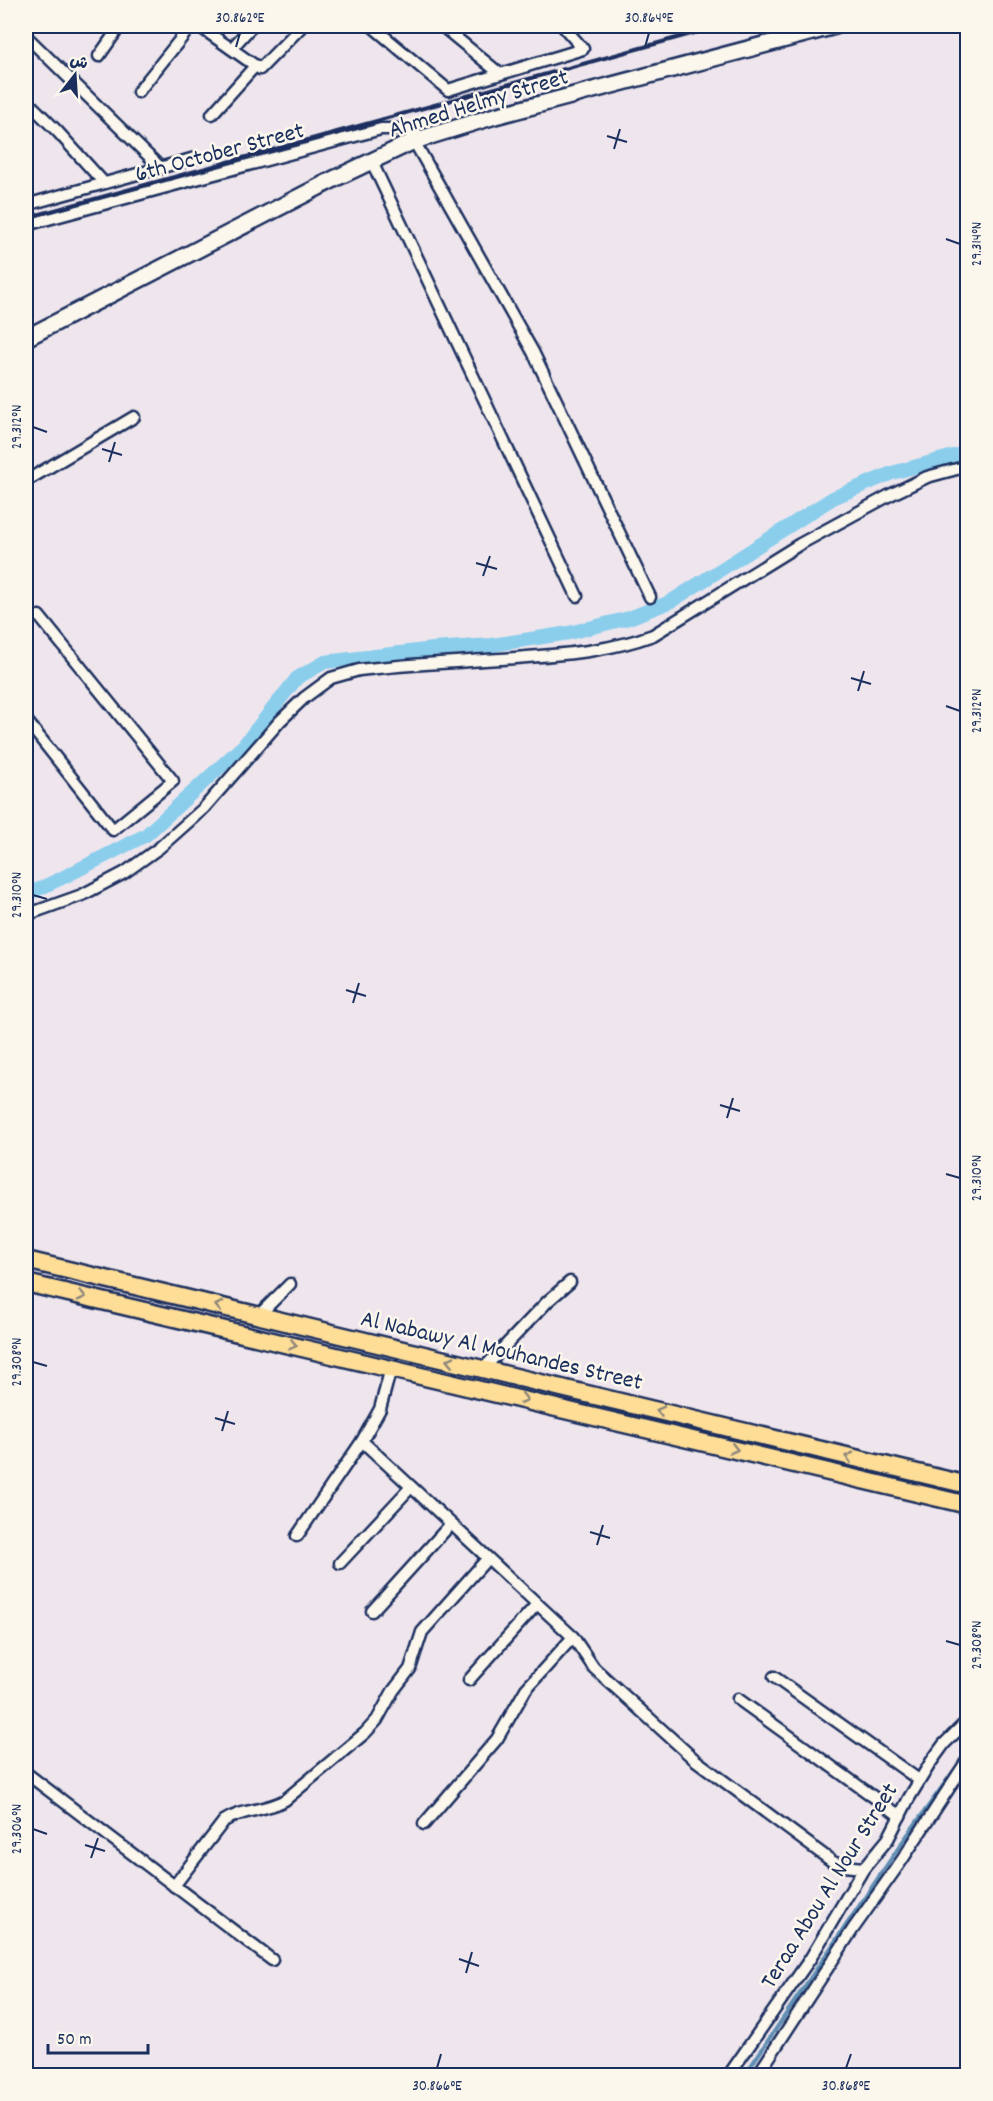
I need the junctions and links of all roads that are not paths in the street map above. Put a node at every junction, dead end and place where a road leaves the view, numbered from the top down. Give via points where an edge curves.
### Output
1 (120, 26) edge
2 (191, 26) edge
3 (199, 26) edge
4 (252, 26) edge
5 (302, 26) edge
6 (374, 26) edge
7 (442, 26) edge
8 (563, 26) edge
9 (834, 26) edge
10 (26, 36) edge
11 (232, 48) junction
12 (99, 56) dead end
13 (255, 66) junction
14 (499, 74) junction
15 (138, 92) dead end
16 (26, 100) edge
17 (212, 114) dead end
18 (419, 140) junction
19 (195, 158) dead end
20 (371, 160) junction
21 (162, 168) junction
22 (104, 183) junction
23 (27, 203) edge
24 (26, 225) edge
25 (26, 338) edge
26 (134, 417) dead end
27 (968, 466) edge
28 (26, 481) edge
29 (576, 596) dead end
30 (650, 597) dead end
31 (39, 616) dead end
32 (26, 720) edge
33 (26, 915) edge
34 (26, 1260) edge
35 (570, 1282) dead end
36 (26, 1283) edge
37 (290, 1284) dead end
38 (258, 1316) junction
39 (391, 1368) junction
40 (484, 1368) junction
41 (362, 1441) junction
42 (888, 1466) junction
43 (883, 1484) junction
44 (968, 1485) edge
45 (411, 1487) junction
46 (968, 1504) edge
47 (450, 1525) junction
48 (297, 1536) dead end
49 (488, 1559) junction
50 (340, 1563) dead end
51 (537, 1604) junction
52 (372, 1611) dead end
53 (573, 1637) junction
54 (774, 1677) dead end
55 (469, 1680) dead end
56 (738, 1699) dead end
57 (968, 1720) edge
58 (968, 1759) edge
59 (26, 1773) edge
60 (919, 1780) junction
61 (900, 1816) junction
62 (424, 1824) dead end
63 (864, 1868) junction
64 (174, 1886) junction
65 (272, 1960) dead end
66 (728, 2076) edge
67 (757, 2076) edge

1 - 12 street
2 - 15 street
3 - 11 street
4 - 11 street
5 - 13 street via 260,69
6 - 14 street via 448,90
7 - 14 street
8 - 14 street via 583,49
9 - 18 main road, Ahmed Helmy Street via 495,116
10 - 21 street
11 - 13 street
13 - 17 street
16 - 22 street
18 - 20 main road, Ahmed Helmy Street
18 - 24 street, 6th October Street via 403,129 381,129
18 - 30 street via 533,352
19 - 21 street, 6th October Street
20 - 25 main road, Ahmed Helmy Street
20 - 29 street
21 - 22 street, 6th October Street
22 - 23 street, 6th October Street
26 - 28 street
27 - 33 street via 927,477 890,495 800,544 653,635 627,644 550,656 359,670 331,678 280,720 204,808 159,848 124,873 82,895
31 - 32 street via 173,781 113,830
38 -> 34 main road, Al Nabawy Al Mouhandes Street
35 - 40 street
36 -> 39 main road, Al Nabawy Al Mouhandes Street
37 - 38 street
40 -> 38 main road, Al Nabawy Al Mouhandes Street
39 - 41 street via 380,1409
39 -> 43 main road, Al Nabawy Al Mouhandes Street
42 -> 40 main road, Al Nabawy Al Mouhandes Street
41 - 45 street
41 - 48 street
42 - 43 main road
42 - 44 main road, Al Nabawy Al Mouhandes Street
43 - 46 main road, Al Nabawy Al Mouhandes Street
45 - 47 street
45 - 50 street
47 - 49 street
47 - 52 street
49 - 51 street
49 - 64 street via 422,1632 410,1669 365,1733 285,1800 224,1821
51 - 53 street
51 - 55 street
53 - 62 street via 526,1689 497,1739
53 - 63 street via 594,1668 694,1759 833,1862
54 - 60 street
56 - 61 street
57 - 60 street, Teraa Abou Al Nour Street via 944,1744
58 - 67 street, Teraa Abou Al Nour Street
59 - 64 street
60 - 61 street, Teraa Abou Al Nour Street
61 - 63 street, Teraa Abou Al Nour Street via 888,1839
63 - 66 street, Teraa Abou Al Nour Street via 810,1959
64 - 65 street

